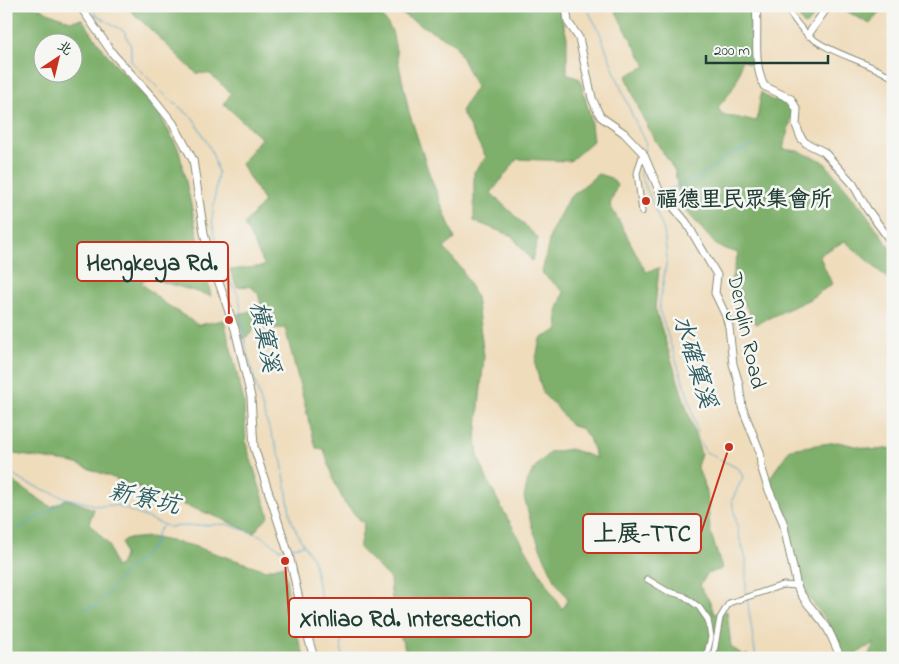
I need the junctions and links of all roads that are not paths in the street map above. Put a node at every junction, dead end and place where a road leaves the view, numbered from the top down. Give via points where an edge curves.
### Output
1 (80, 6) edge
2 (566, 6) edge
3 (756, 6) edge
4 (785, 6) edge
5 (828, 6) edge
6 (808, 35) junction
7 (893, 78) edge
8 (644, 155) junction
9 (642, 212) dead end
10 (893, 244) edge
11 (647, 579) dead end
12 (797, 586) junction
13 (314, 658) edge
14 (706, 658) edge
15 (713, 658) edge
16 (841, 658) edge

1 - 13 street via 106,45 173,124 193,160 209,254 235,329 251,397 254,447 285,542
2 - 8 street, Denglin Road via 568,22 580,38 592,98 598,112
3 - 10 street via 759,72 764,86 791,100 797,110 796,125 801,138 824,152 853,184
4 - 6 street
5 - 6 street
6 - 7 street
8 - 9 street via 637,173
8 - 12 street, Denglin Road via 659,190 686,222 717,275 716,293 729,327 742,407 760,452 768,488 783,522
11 - 14 street via 667,591 684,596 699,607 708,620 711,637
12 - 15 street via 783,585 730,602 720,618
12 - 16 street, Denglin Road via 823,621

